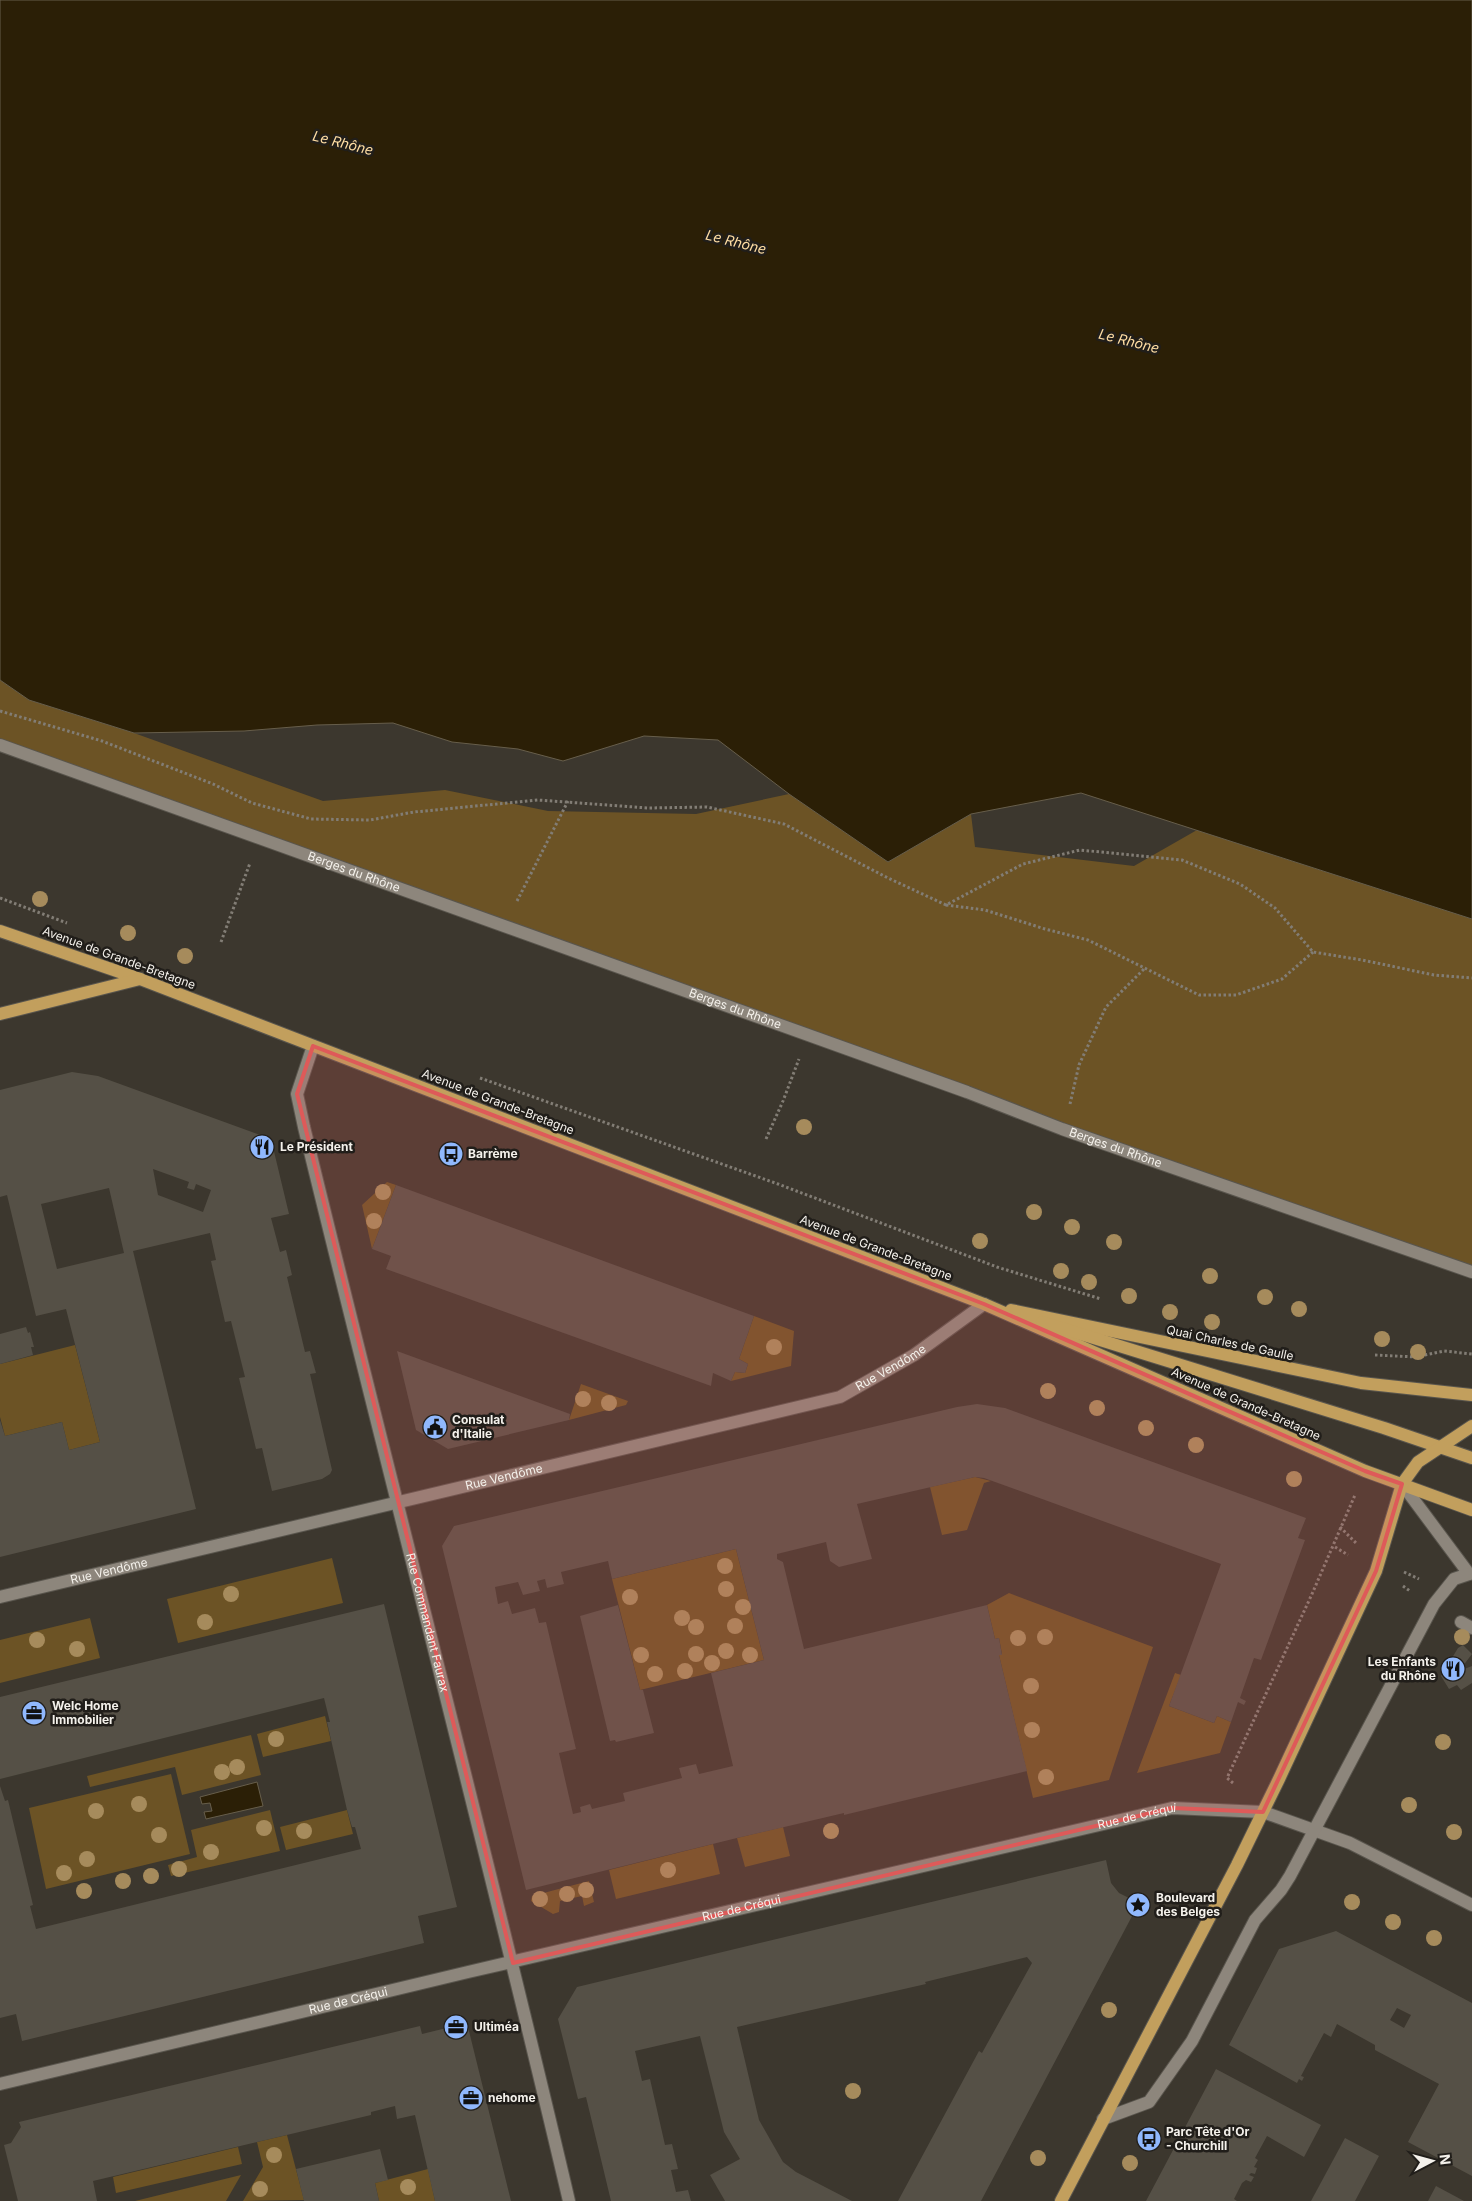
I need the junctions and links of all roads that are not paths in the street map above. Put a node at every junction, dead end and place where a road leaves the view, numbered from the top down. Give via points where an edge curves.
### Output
1 (0, 745) edge
2 (0, 931) edge
3 (140, 979) junction
4 (0, 1014) edge
5 (313, 1046) junction
6 (1472, 1272) edge
7 (984, 1304) junction
8 (1472, 1395) edge
9 (1472, 1426) edge
10 (1440, 1447) junction
11 (1472, 1458) edge
12 (1402, 1484) junction
13 (396, 1503) junction
14 (1472, 1510) edge
15 (1470, 1574) edge
16 (0, 1597) edge
17 (1263, 1812) junction
18 (1315, 1830) junction
19 (1472, 1905) edge
20 (513, 1963) junction
21 (0, 2084) edge
22 (1104, 2119) junction
23 (569, 2201) edge
24 (1061, 2201) edge

1 - 6 street, Berges du Rhône via 968,1092 1071,1132
2 - 3 main road, Avenue de Grande-Bretagne
3 - 4 main road
3 - 5 main road, Avenue de Grande-Bretagne
5 - 7 main road, Avenue de Grande-Bretagne
5 - 13 street, Rue Commandant Faurax via 297,1094
7 - 8 main road, Quai Charles de Gaulle via 1314,1375
7 - 10 main road, Avenue de Grande-Bretagne
7 - 12 main road, Avenue de Grande-Bretagne via 1365,1471
7 - 13 street, Rue Vendôme via 914,1355 840,1397
9 - 10 main road
10 - 11 main road, Avenue de Grande-Bretagne
10 - 12 main road via 1418,1462
12 - 14 main road, Avenue de Grande-Bretagne
12 - 15 street
12 - 17 main road via 1376,1572
13 - 16 street, Rue Vendôme
13 - 20 street, Rue Commandant Faurax
15 - 18 street via 1454,1579 1434,1604
17 - 18 street, Rue de Créqui
17 - 20 street, Rue de Créqui via 1172,1808
17 - 22 main road
18 - 19 street, Rue de Créqui via 1350,1843
18 - 22 street via 1281,1890 1255,1920 1192,2041 1149,2102
20 - 21 street, Rue de Créqui
20 - 23 street, Rue Commandant Faurax
22 - 24 main road

